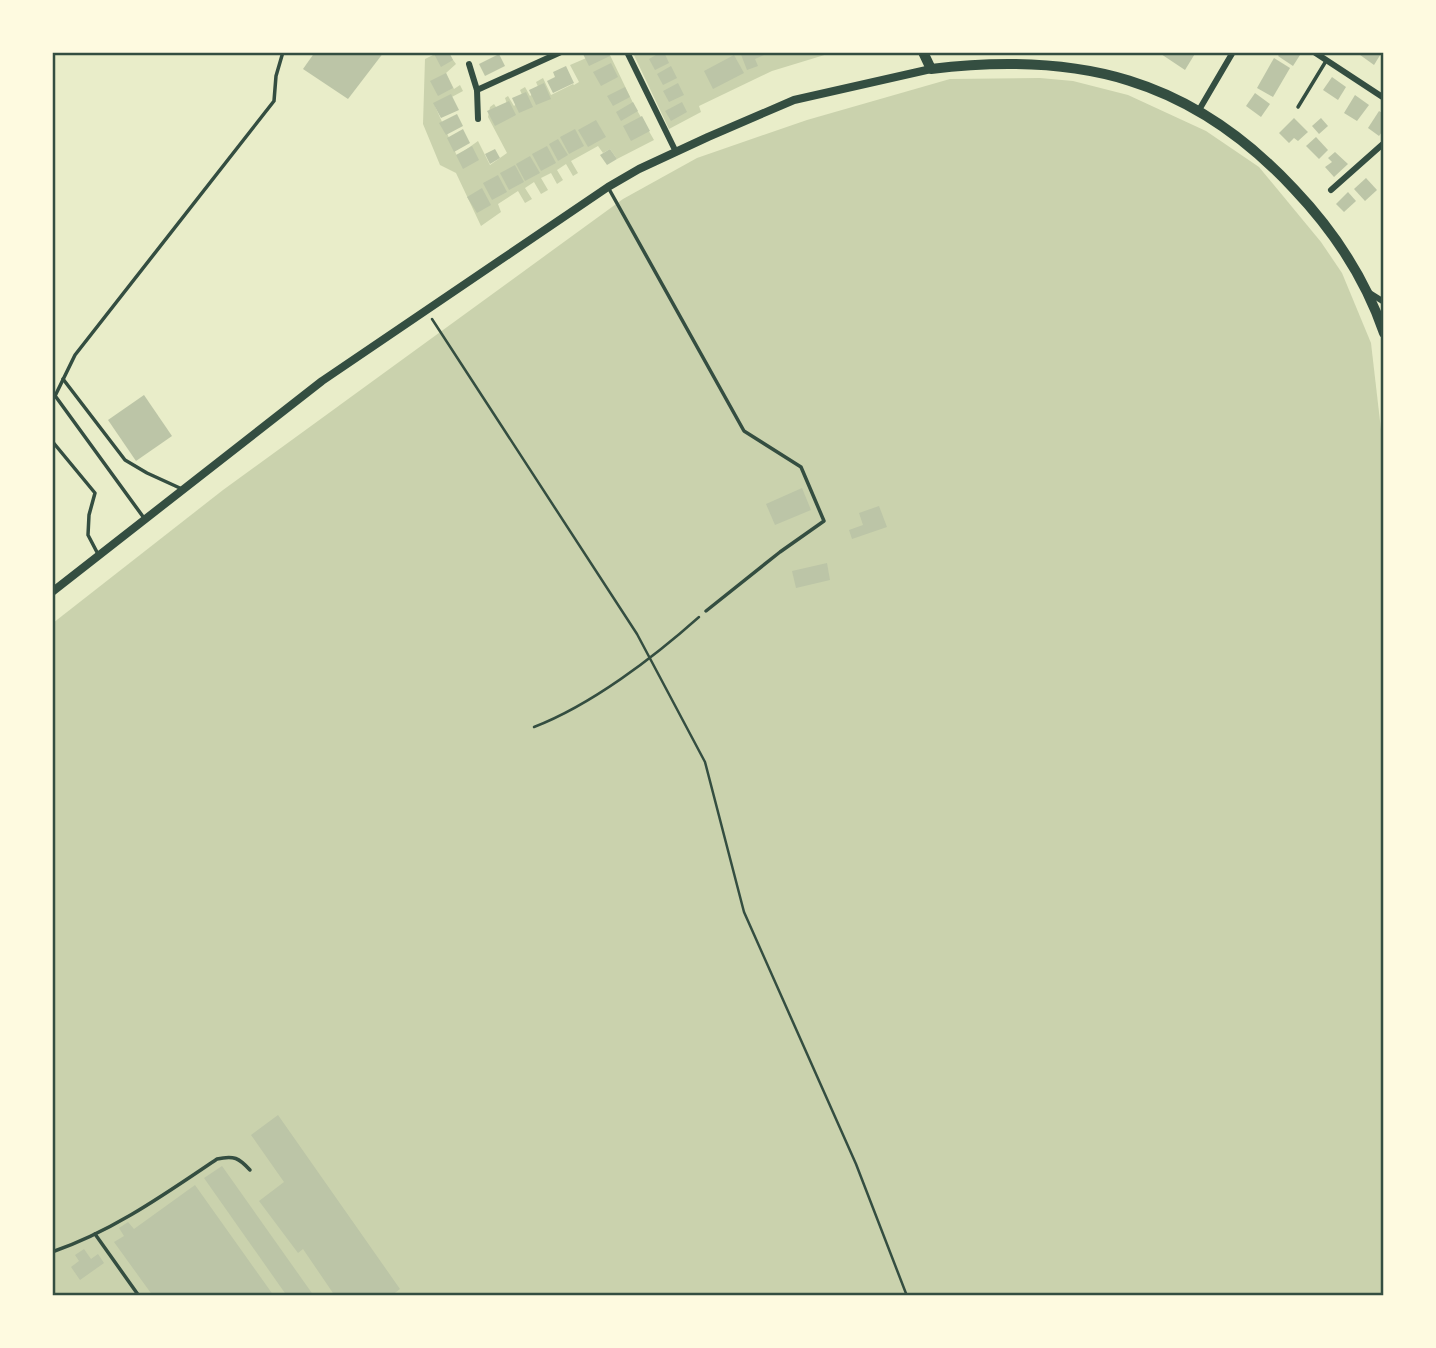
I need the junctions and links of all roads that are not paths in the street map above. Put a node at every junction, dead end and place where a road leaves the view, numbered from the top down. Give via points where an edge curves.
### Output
1 (283, 52) edge
2 (561, 52) edge
3 (627, 52) edge
4 (923, 52) edge
5 (1233, 52) edge
6 (1314, 52) edge
7 (1326, 61) junction
8 (469, 64) dead end
9 (931, 69) junction
10 (477, 90) junction
11 (1384, 98) edge
12 (1298, 107) dead end
13 (1199, 110) junction
14 (478, 118) dead end
15 (1384, 143) edge
16 (676, 152) junction
17 (608, 187) junction
18 (1331, 190) dead end
19 (1368, 292) junction
20 (1384, 302) edge
21 (1384, 333) edge
22 (64, 379) junction
23 (54, 396) edge
24 (52, 441) edge
25 (184, 489) junction
26 (145, 520) junction
27 (99, 556) junction
28 (52, 592) edge
29 (706, 611) road end
30 (250, 1170) dead end
31 (95, 1234) junction
32 (52, 1252) edge
33 (139, 1296) edge

1 - 22 lane via 274,101 75,355
2 - 10 street
3 - 16 street
4 - 9 main road
5 - 13 street
6 - 7 street
7 - 11 street
7 - 12 lane
8 - 10 street
9 - 13 main road via 1013,63 1077,69 1140,83
9 - 16 street via 794,100
10 - 14 street
13 - 19 main road via 1267,159 1317,213
15 - 18 street
16 - 17 street
17 - 25 street via 322,381
17 - 29 lane via 744,431 801,467 824,521
19 - 20 street
19 - 21 main road
22 - 23 lane
22 - 25 lane via 125,460
23 - 26 lane
24 - 27 lane via 95,493 88,535
25 - 26 street
26 - 27 street
27 - 28 street
30 - 31 lane via 239,1158 217,1159 148,1206
31 - 32 lane
31 - 33 lane

